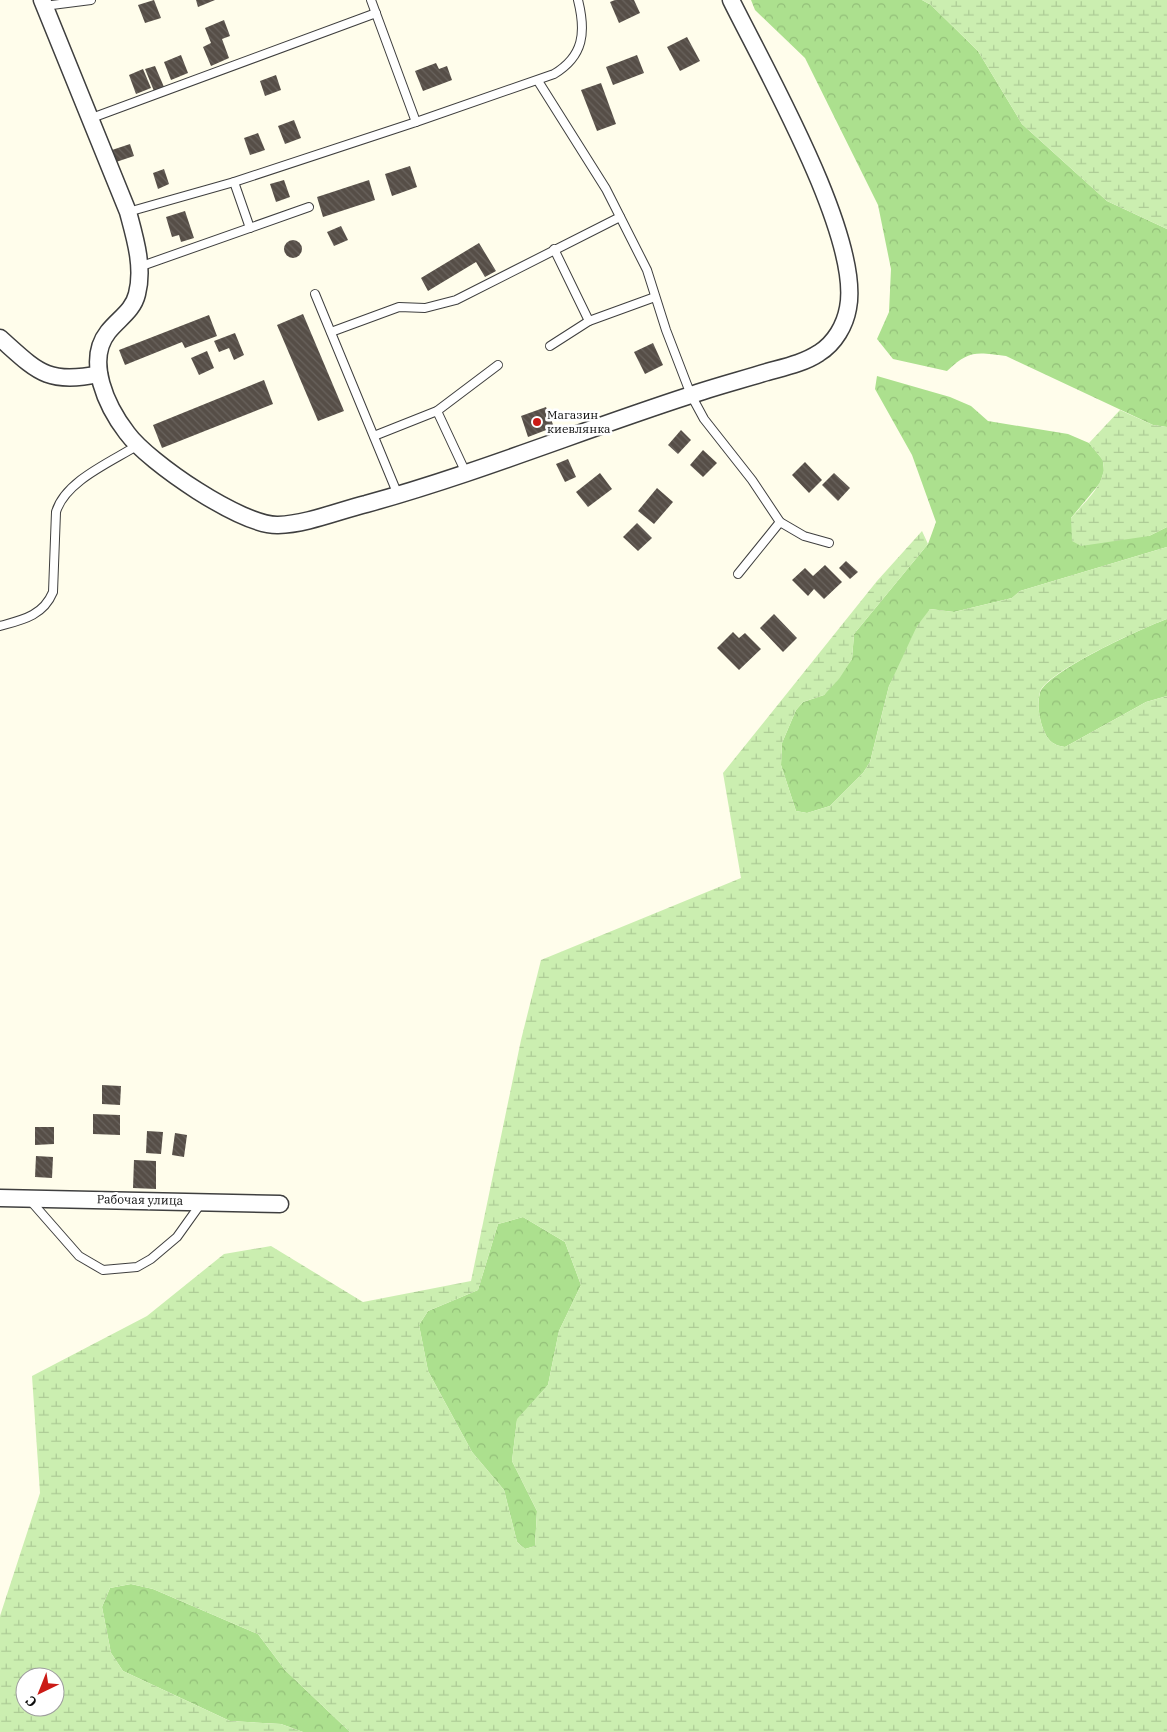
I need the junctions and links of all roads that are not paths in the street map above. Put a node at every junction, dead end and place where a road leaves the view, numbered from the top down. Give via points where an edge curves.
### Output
1 (91, 0) edge
2 (371, 0) edge
3 (578, 0) edge
4 (731, 0) edge
5 (43, 3) edge
6 (376, 13) junction
7 (538, 81) junction
8 (89, 119) junction
9 (416, 122) junction
10 (234, 182) junction
11 (309, 207) dead end
12 (128, 212) junction
13 (620, 217) junction
14 (250, 228) junction
15 (554, 249) junction
16 (139, 267) junction
17 (315, 294) dead end
18 (655, 297) junction
19 (589, 321) junction
20 (331, 332) junction
21 (0, 338) edge
22 (550, 346) dead end
23 (498, 365) dead end
24 (99, 374) junction
25 (691, 394) junction
26 (437, 411) junction
27 (374, 436) junction
28 (138, 446) junction
29 (466, 473) junction
30 (398, 495) junction
31 (780, 522) junction
32 (829, 543) dead end
33 (738, 574) dead end
34 (0, 626) edge
35 (0, 1198) edge
36 (28, 1198) junction
37 (202, 1202) junction
38 (280, 1204) dead end

1 - 5 lane
2 - 6 lane
3 - 7 lane via 582,35 577,53 570,65
4 - 25 street via 796,130 831,213 848,272 848,307 834,341 820,353 798,363
5 - 8 street
6 - 8 lane
6 - 9 lane
7 - 9 lane
7 - 13 lane
8 - 12 street
9 - 10 lane
10 - 12 lane
10 - 14 lane
11 - 14 lane
12 - 16 street via 137,244
13 - 15 lane
13 - 18 lane via 647,270
14 - 16 lane
15 - 19 lane
15 - 20 lane via 456,300 425,308 399,307
16 - 24 street via 137,294 132,307 111,327 101,344
17 - 20 lane
18 - 19 lane
18 - 25 lane
19 - 22 lane
20 - 27 lane
21 - 24 street via 42,373 58,379
23 - 26 lane
24 - 28 street via 111,407
25 - 29 street
25 - 31 lane via 717,438 752,480
26 - 27 lane
26 - 29 lane
27 - 30 lane
28 - 30 street via 164,468 220,502 258,522 276,526
28 - 34 lane via 73,485 59,501 50,600 40,612
29 - 30 street
31 - 32 lane via 804,536
31 - 33 lane
35 - 36 street, Рабочая улица
36 - 37 street, Рабочая улица
36 - 37 lane via 79,1256 103,1270 137,1267 151,1258 177,1237
37 - 38 street, Рабочая улица

